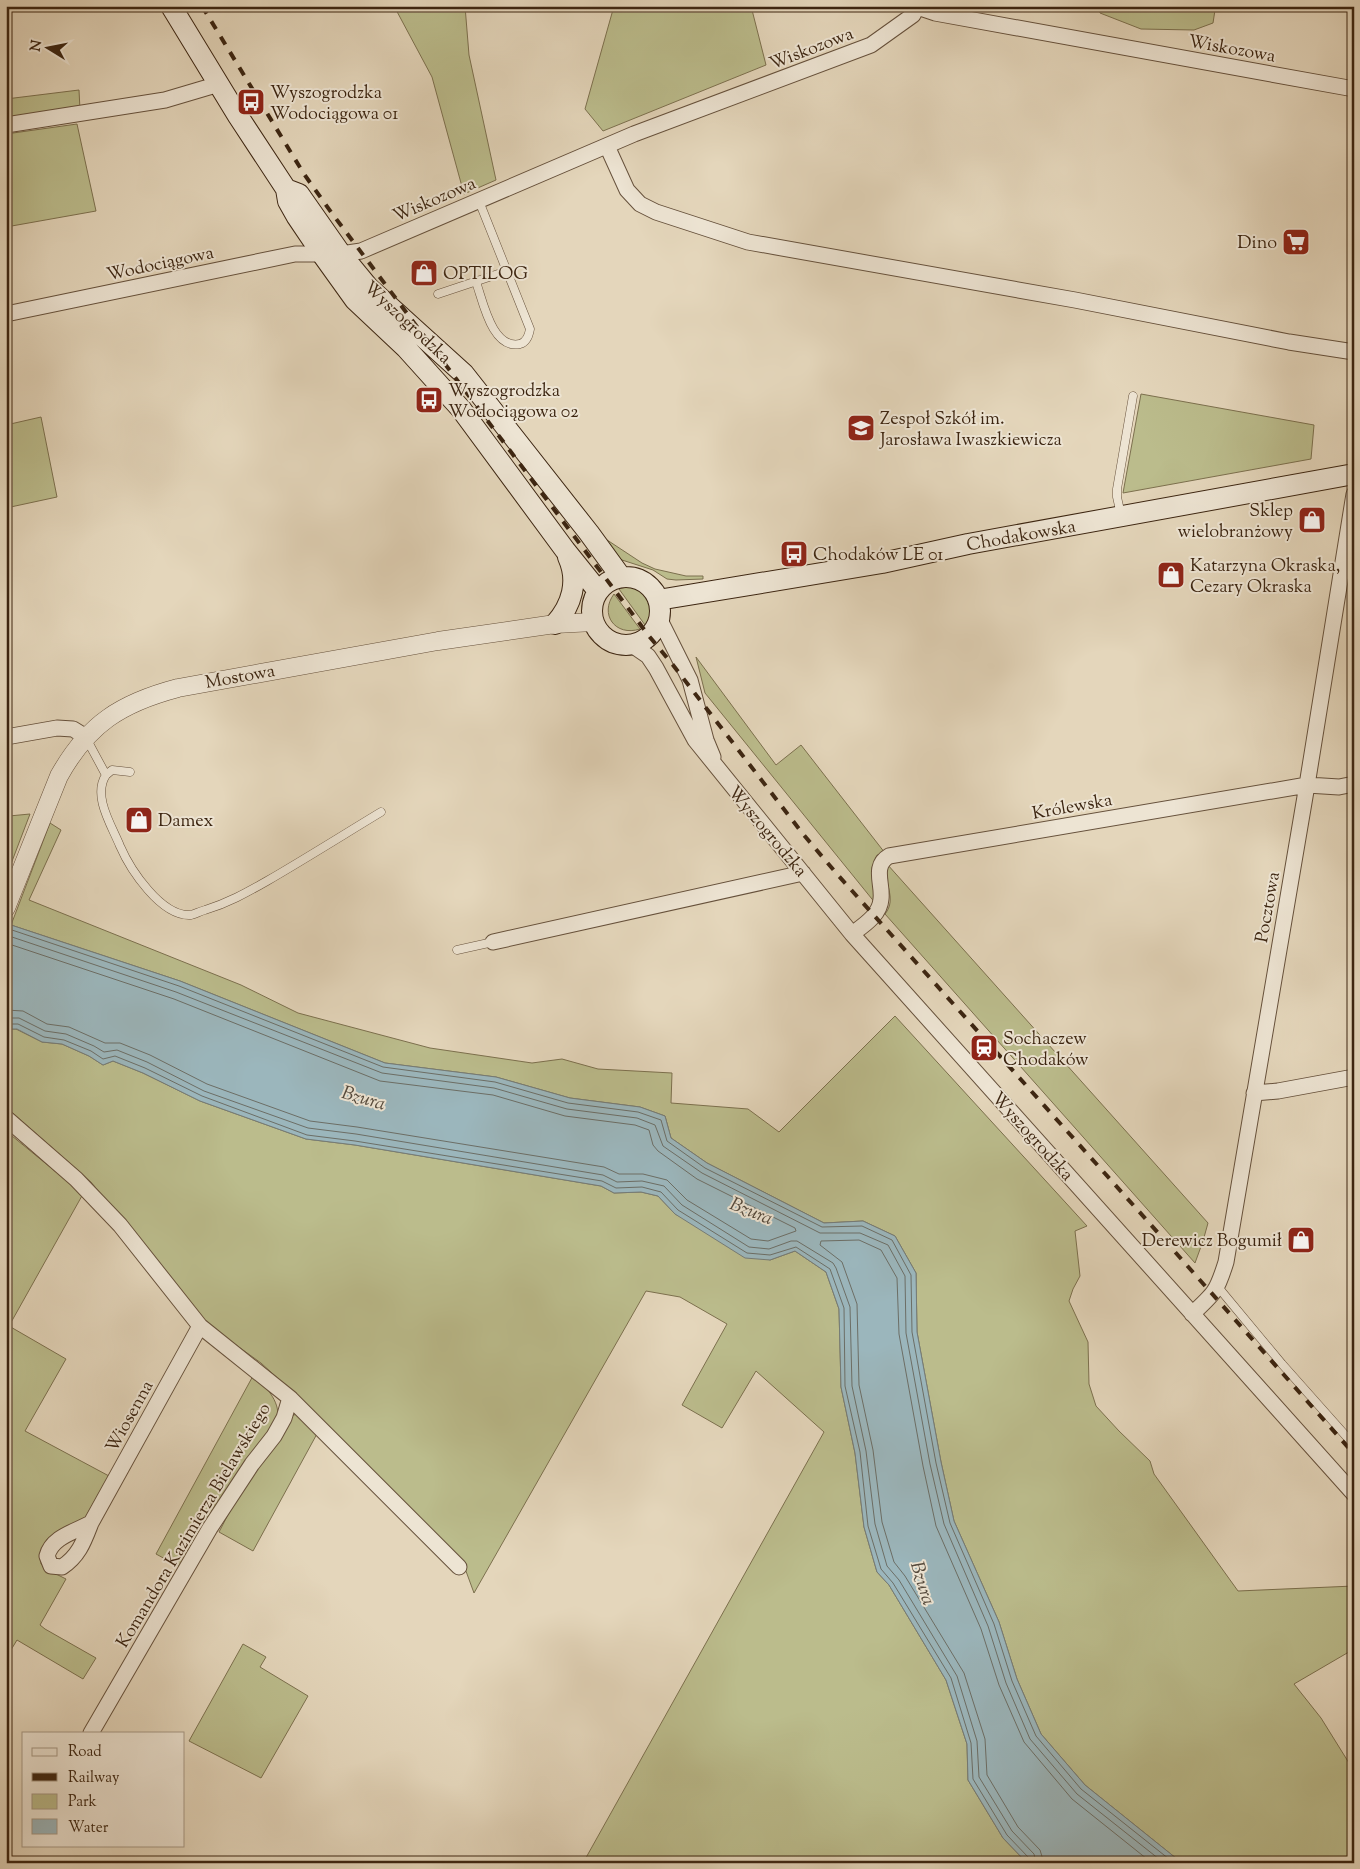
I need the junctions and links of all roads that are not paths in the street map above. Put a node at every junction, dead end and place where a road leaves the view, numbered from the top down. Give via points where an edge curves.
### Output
1 (171, 6) edge
2 (918, 7) edge
3 (219, 84) junction
4 (1354, 89) edge
5 (6, 125) edge
6 (607, 146) junction
7 (479, 200) junction
8 (331, 254) junction
9 (507, 271) junction
10 (476, 282) junction
11 (438, 294) dead end
12 (6, 314) edge
13 (1354, 352) edge
14 (1133, 396) dead end
15 (1354, 474) edge
16 (1354, 494) edge
17 (1122, 517) junction
18 (565, 550) junction
19 (621, 577) junction
20 (1347, 586) edge
21 (598, 591) junction
22 (659, 609) junction
23 (594, 622) junction
24 (555, 624) junction
25 (632, 644) junction
26 (6, 737) edge
27 (86, 737) junction
28 (130, 772) dead end
29 (719, 772) junction
30 (106, 775) junction
31 (1354, 784) edge
32 (1307, 785) junction
33 (381, 812) dead end
34 (803, 873) junction
35 (6, 908) edge
36 (852, 934) junction
37 (493, 942) joint
38 (456, 950) dead end
39 (1354, 1077) edge
40 (1254, 1093) junction
41 (6, 1118) edge
42 (1218, 1287) junction
43 (1192, 1314) junction
44 (200, 1326) junction
45 (290, 1398) junction
46 (1354, 1445) edge
47 (1354, 1494) edge
48 (91, 1523) dead end
49 (459, 1567) dead end
50 (92, 1732) edge

1 - 3 main road, Wyszogrodzka
2 - 4 street, Wiskozowa via 935,13
2 - 6 street, Wiskozowa via 907,20 871,45
3 - 5 street via 165,100
3 - 8 main road, Wyszogrodzka via 286,188 299,194
6 - 7 street, Wiskozowa
6 - 13 street via 627,190 640,204 748,242
7 - 8 street, Wiskozowa via 361,251
7 - 9 lane
8 - 12 street, Wodociągowa via 295,254
8 - 18 main road, Wyszogrodzka via 356,300 406,348 460,409
8 - 19 main road, Wyszogrodzka via 464,374
9 - 10 lane
9 - 10 lane via 530,328 529,336 518,344 500,339
10 - 11 lane
14 - 17 lane via 1117,489
15 - 17 main road, Chodakowska
16 - 20 street, Pocztowa
17 - 22 main road, Chodakowska via 968,544
18 - 21 main road, Wyszogrodzka
18 - 24 main road via 574,576 574,589 567,608
19 - 21 main road via 608,581
19 - 22 main road via 631,577 648,584
20 - 32 street, Pocztowa
21 - 23 main road via 592,609
22 - 25 main road via 656,628 641,642
22 - 29 street, Wyszogrodzka via 690,680 706,740
23 - 24 street, Mostowa
23 - 25 main road via 605,638 622,645
24 - 27 street, Mostowa via 438,641 178,688 154,694 127,707
25 - 29 street, Wyszogrodzka via 648,656 694,740
26 - 27 street via 57,728 73,729
27 - 30 lane
27 - 35 street, Mostowa via 59,776
28 - 30 lane via 112,770
29 - 34 street, Wyszogrodzka
30 - 33 lane via 100,791 126,857 144,885 161,903 190,915 229,903
31 - 32 street, Królewska
32 - 36 street, Królewska via 889,856 884,858 879,871 882,899 878,908 869,921
32 - 40 street, Pocztowa
34 - 36 street, Wyszogrodzka
34 - 37 street
36 - 43 street, Wyszogrodzka
37 - 38 lane
39 - 40 street
40 - 42 street, Pocztowa via 1226,1262
41 - 44 street, Komandora Kazimierza Bielawskiego via 76,1180 120,1225
42 - 43 street, Pocztowa
42 - 46 lane
43 - 47 street, Wyszogrodzka
44 - 45 street, Komandora Kazimierza Bielawskiego
44 - 48 street, Wiosenna
45 - 49 street
45 - 50 street, Komandora Kazimierza Bielawskiego via 274,1436 210,1528

